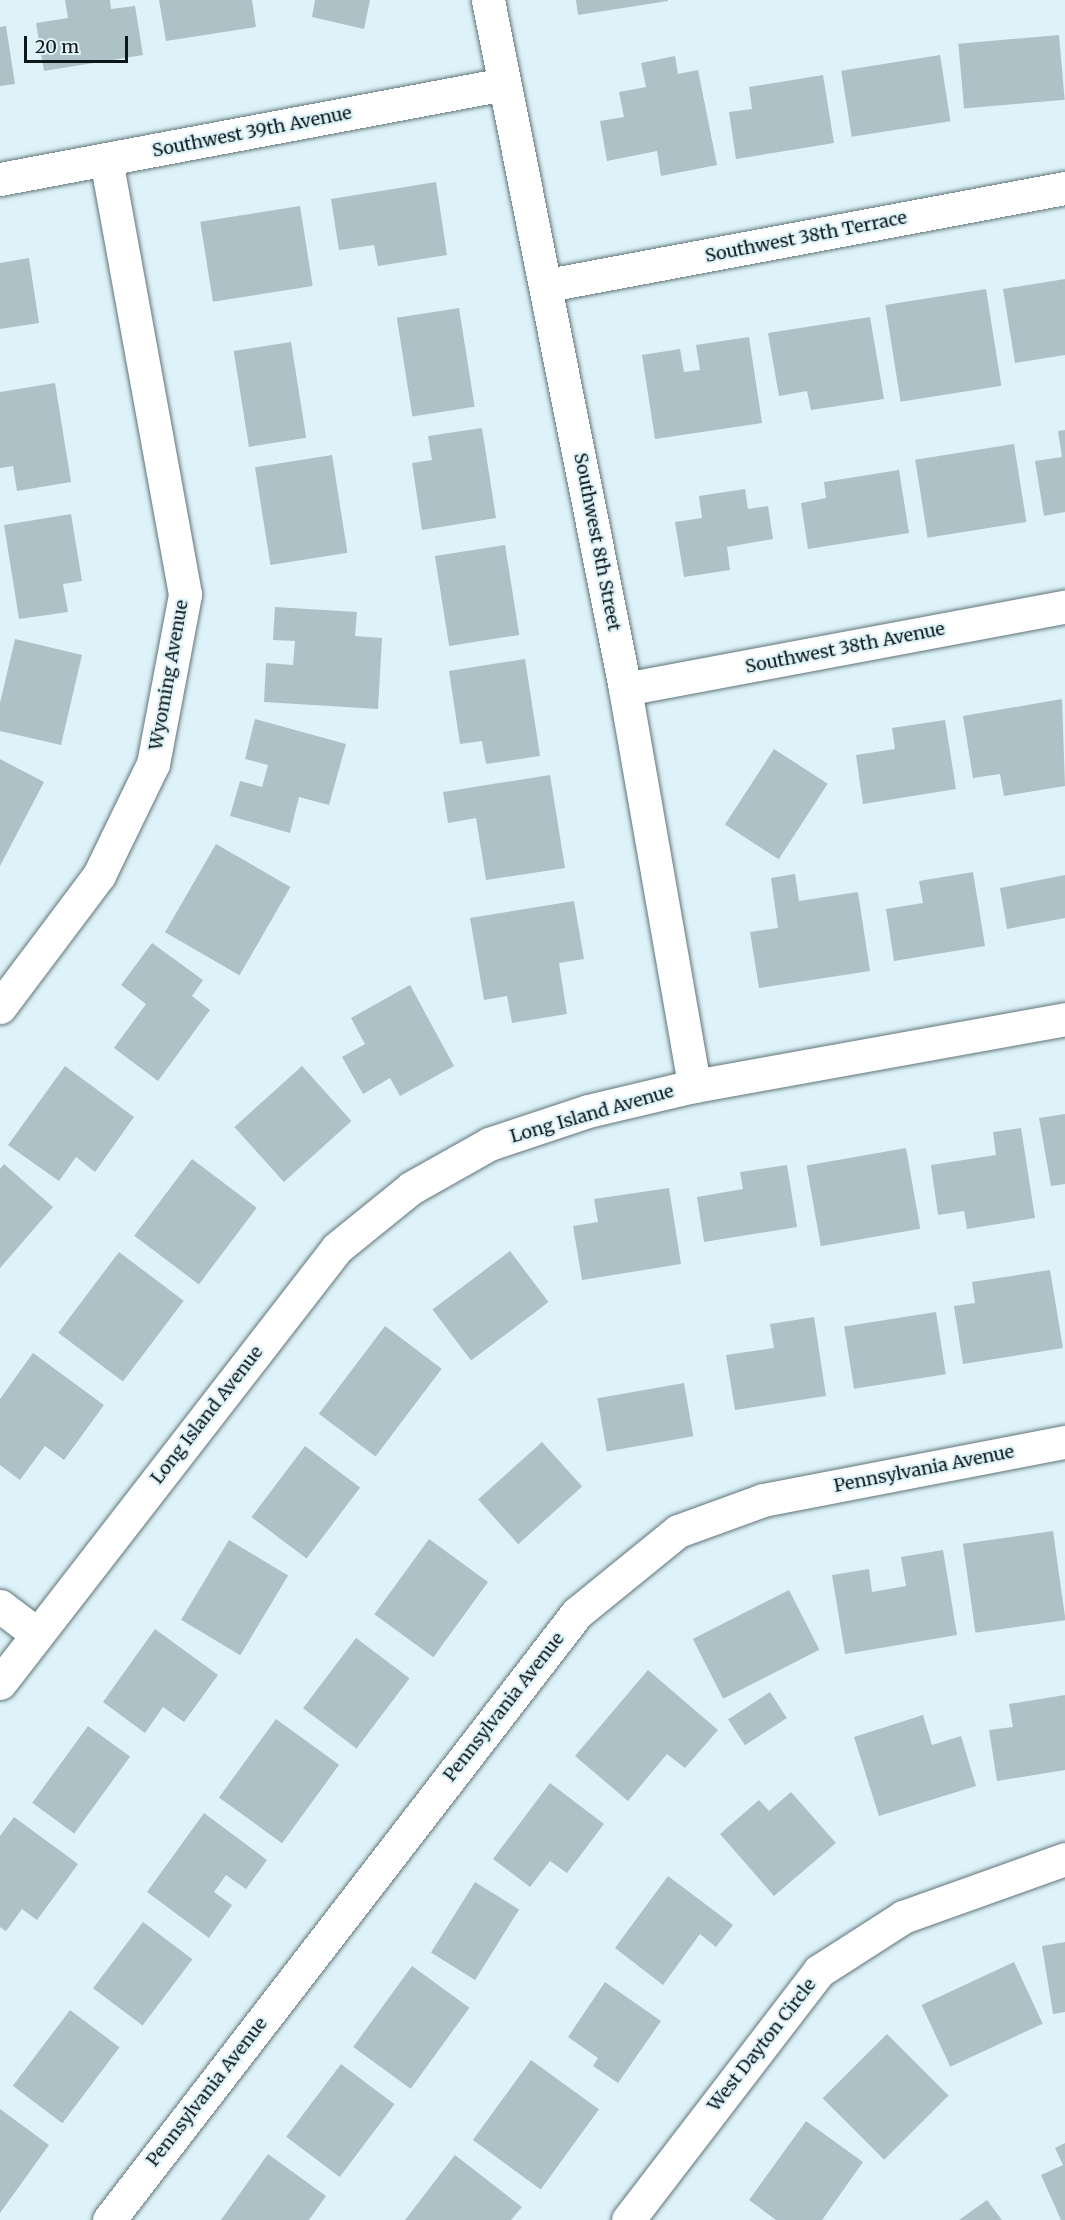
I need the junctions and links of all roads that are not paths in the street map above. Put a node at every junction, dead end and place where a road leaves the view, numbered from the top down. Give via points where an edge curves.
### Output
1 (488, 0) edge
2 (504, 84) junction
3 (106, 160) junction
4 (0, 179) edge
5 (1065, 188) edge
6 (548, 285) junction
7 (1065, 607) edge
8 (625, 689) junction
9 (0, 1007) edge
10 (1065, 1019) edge
11 (694, 1086) junction
12 (1065, 1443) edge
13 (0, 1606) edge
14 (37, 1634) junction
15 (0, 1683) edge
16 (1065, 1859) edge
17 (109, 2220) edge
18 (628, 2220) edge

1 - 2 street, Southwest 8th Street
2 - 3 street, Southwest 39th Avenue
2 - 6 street, Southwest 8th Street
3 - 4 street, Southwest 39th Avenue
3 - 9 street, Wyoming Avenue via 184,594 153,764 99,875
5 - 6 street, Southwest 38th Terrace
6 - 8 street, Southwest 8th Street
7 - 8 street, Southwest 38th Avenue
8 - 11 street, Southwest 8th Street
10 - 11 street, Long Island Avenue
11 - 14 street, Long Island Avenue via 588,1111 489,1144 411,1188 337,1248
12 - 17 street, Pennsylvania Avenue via 763,1500 678,1531 577,1613
13 - 14 street
14 - 15 street, Long Island Avenue
16 - 18 street, West Dayton Circle via 903,1917 819,1971

